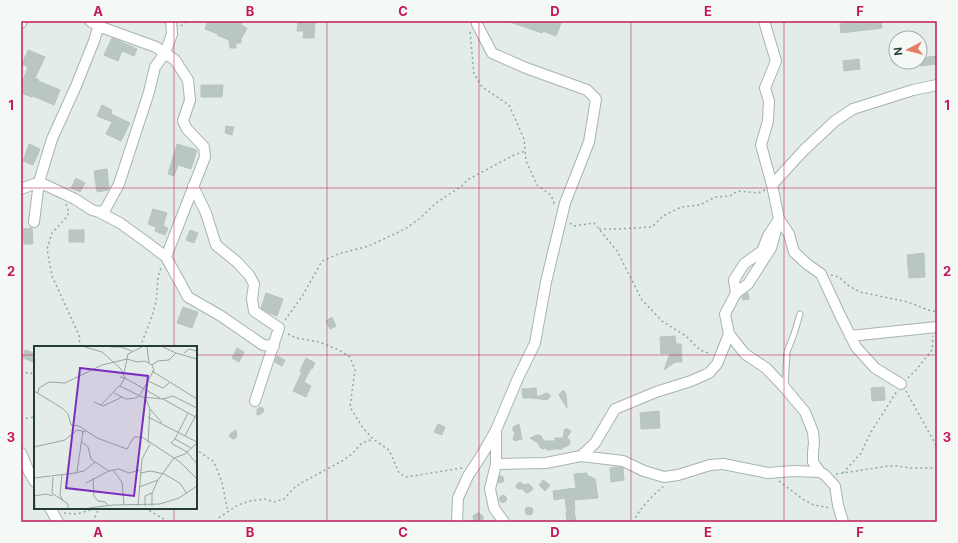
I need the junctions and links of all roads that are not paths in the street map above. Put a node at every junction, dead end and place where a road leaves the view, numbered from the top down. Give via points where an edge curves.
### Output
1 (171, 21) edge
2 (477, 21) edge
3 (764, 21) edge
4 (96, 23) edge
5 (165, 53) junction
6 (937, 84) edge
7 (39, 182) junction
8 (772, 185) junction
9 (193, 186) junction
10 (21, 189) edge
11 (99, 212) junction
12 (779, 219) junction
13 (34, 222) dead end
14 (166, 257) junction
15 (759, 267) junction
16 (741, 270) junction
17 (736, 292) junction
18 (800, 314) dead end
19 (936, 327) edge
20 (729, 334) junction
21 (850, 336) junction
22 (274, 346) junction
23 (901, 384) road end
24 (785, 388) junction
25 (255, 401) dead end
26 (496, 430) junction
27 (21, 452) edge
28 (581, 456) junction
29 (496, 464) junction
30 (823, 473) junction
31 (34, 480) edge
32 (51, 509) edge
33 (60, 518) edge
34 (458, 522) edge
35 (504, 522) edge
36 (843, 522) edge

1 - 5 street via 172,34
2 - 26 street via 492,53 587,90 596,100 588,142 565,203 546,282 535,343
3 - 8 street via 776,62 765,88 769,101 768,121 761,145
4 - 5 street
4 - 7 street via 94,41 52,139
5 - 9 street via 175,60 188,80 190,100 183,122 204,147 205,157
5 - 11 street via 155,67 119,184 105,210
6 - 8 street via 853,109 834,121
7 - 10 street
7 - 11 street
7 - 13 street
8 - 12 street
9 - 14 street
9 - 22 street via 206,213 216,244 237,262 254,284 254,311 279,328
11 - 14 street
12 - 15 street via 771,248
12 - 16 street via 762,251 744,264
12 - 21 street via 789,234 794,252 821,274
14 - 22 street via 188,297 263,345
15 - 16 street
15 - 17 street via 748,284
16 - 17 street via 734,280
17 - 20 street via 725,314
18 - 24 lane via 787,352
19 - 21 street
20 - 24 street via 745,354 766,368
20 - 28 street via 717,364 709,374 615,409 595,443
21 - 23 street via 856,347 875,368
22 - 25 street
24 - 30 street via 805,412 814,443 813,462
26 - 29 street
26 - 34 street via 468,476 458,498
27 - 31 street
28 - 29 street via 546,463
28 - 30 street via 624,461 664,477 723,464 768,473
29 - 35 street via 490,489 494,508
30 - 36 street via 835,486
32 - 33 street

